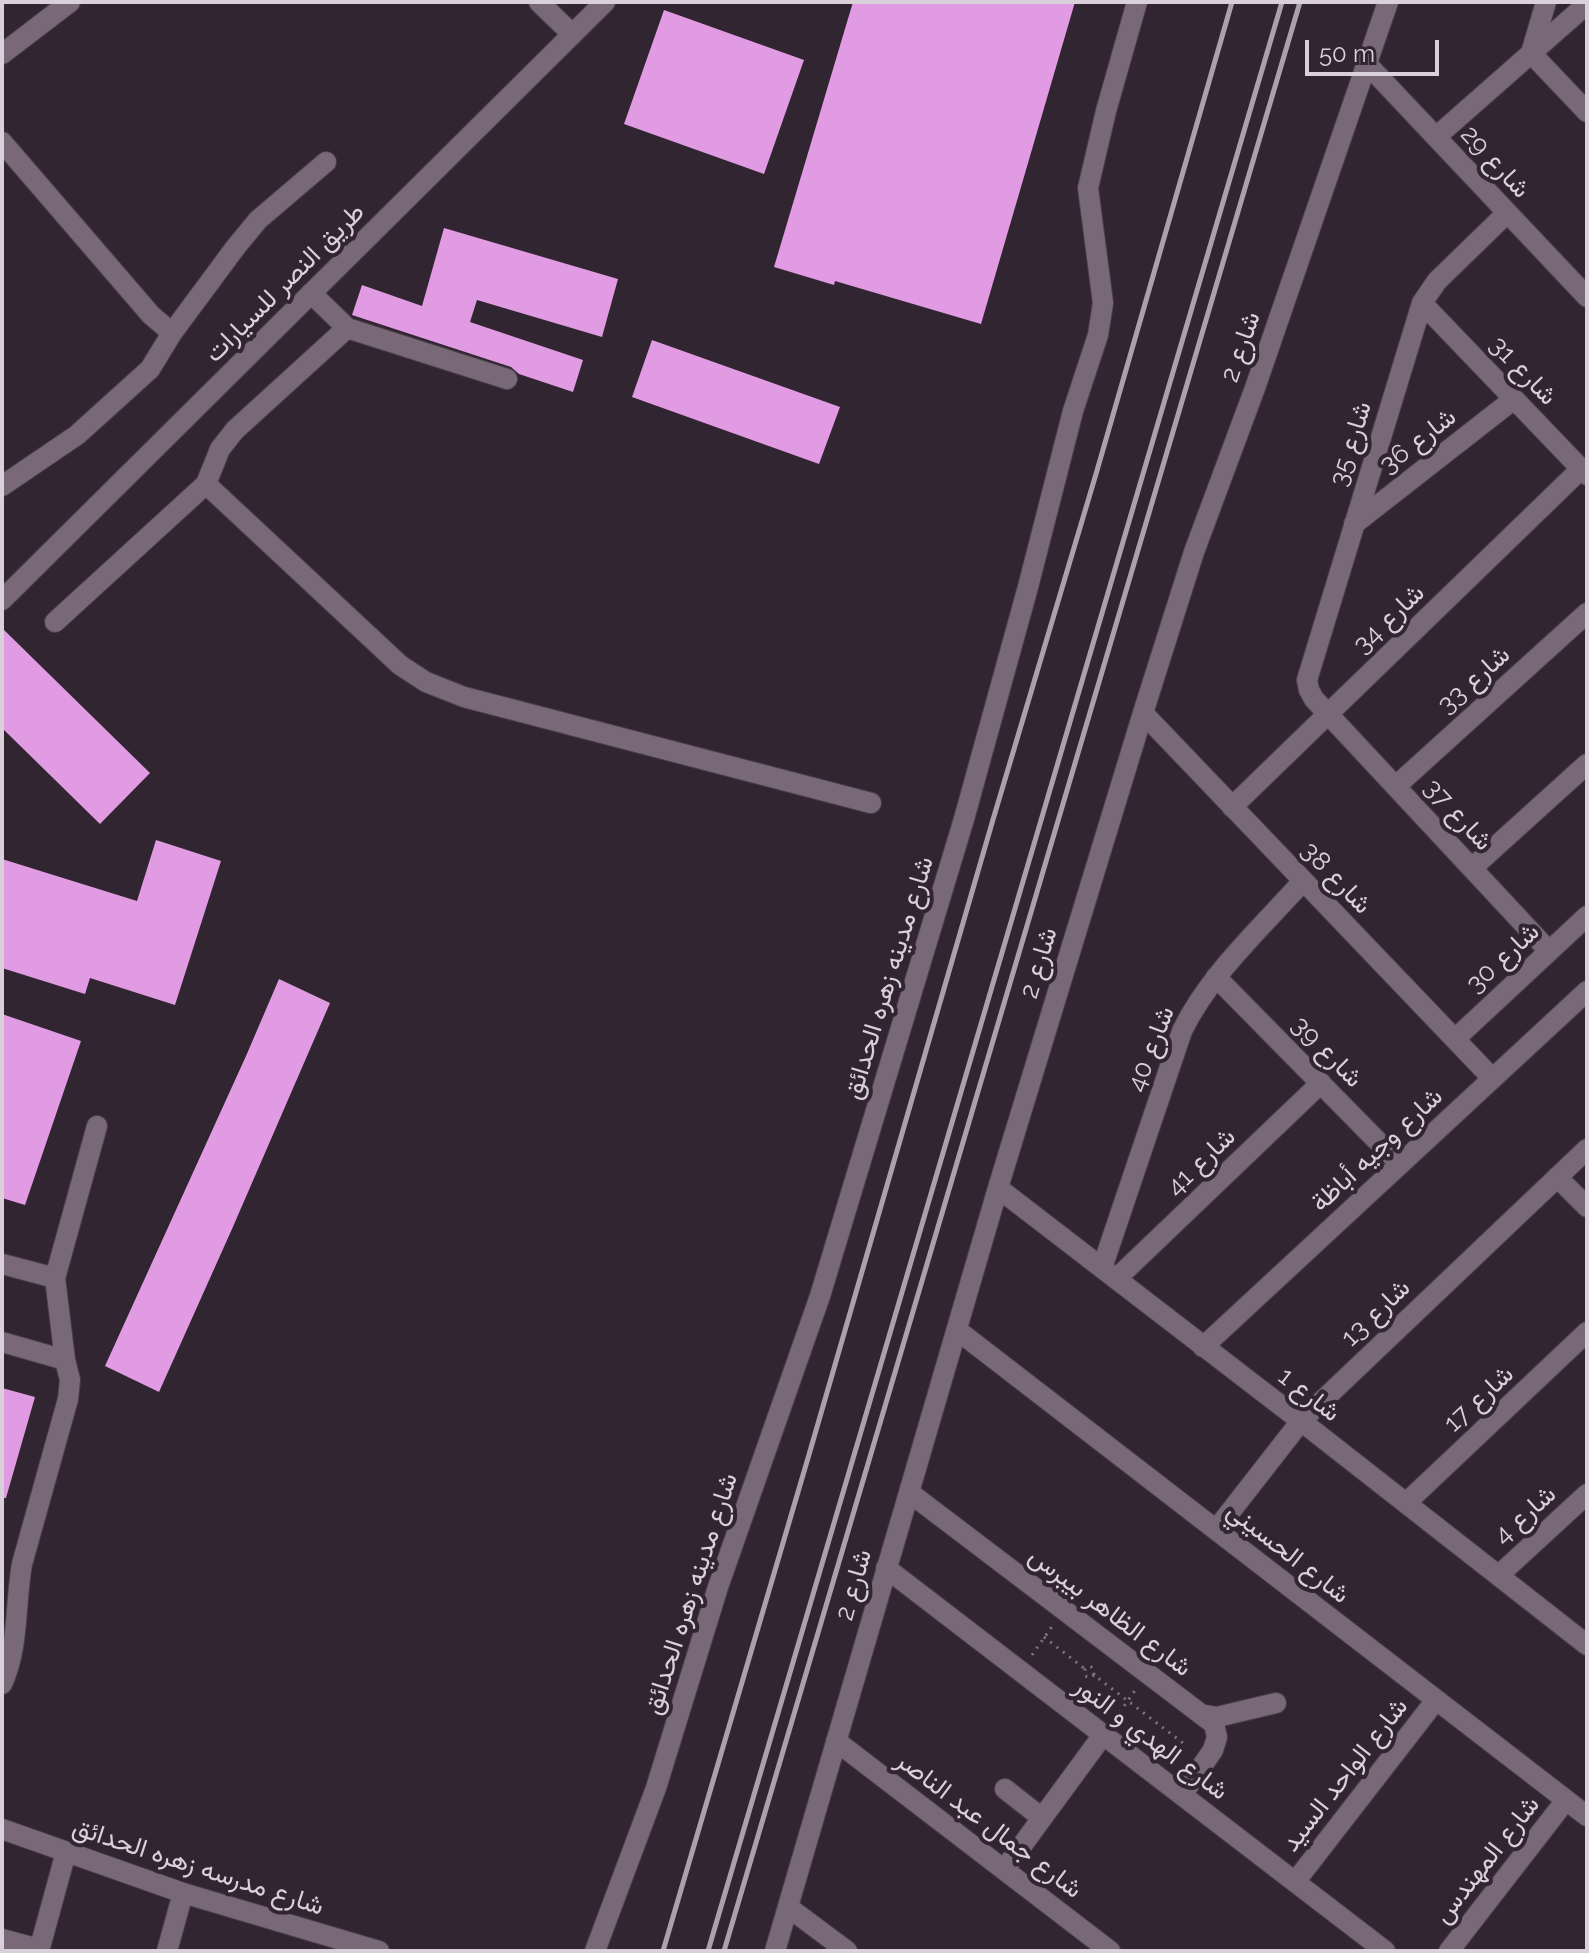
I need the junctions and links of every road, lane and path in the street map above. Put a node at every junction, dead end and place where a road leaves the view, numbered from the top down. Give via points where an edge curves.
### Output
1 (70, 2) edge
2 (539, 2) edge
3 (605, 2) edge
4 (1137, 2) edge
5 (1388, 2) edge
6 (1546, 2) edge
7 (1587, 4) edge
8 (572, 34) junction
9 (1531, 53) junction
10 (2, 54) edge
11 (1366, 63) junction
12 (1587, 112) edge
13 (1436, 137) junction
14 (2, 142) edge
15 (326, 162) dead end
16 (1507, 213) junction
17 (311, 293) junction
18 (1587, 297) edge
19 (1422, 303) junction
20 (347, 328) junction
21 (172, 333) junction
22 (507, 379) dead end
23 (1514, 399) junction
24 (1584, 472) edge
25 (206, 484) junction
26 (2, 486) edge
27 (1354, 524) junction
28 (2, 600) edge
29 (1587, 613) edge
30 (55, 622) dead end
31 (1143, 713) junction
32 (1329, 714) junction
33 (1587, 764) edge
34 (1396, 786) junction
35 (871, 803) dead end
36 (1232, 807) junction
37 (1472, 868) junction
38 (1303, 881) junction
39 (1587, 916) edge
40 (1549, 951) junction
41 (1216, 977) junction
42 (1587, 991) edge
43 (1455, 1039) junction
44 (1492, 1078) junction
45 (1321, 1083) junction
46 (97, 1126) dead end
47 (1587, 1149) edge
48 (1400, 1164) junction
49 (1557, 1177) junction
50 (998, 1188) junction
51 (1587, 1207) edge
52 (2, 1264) edge
53 (1109, 1274) junction
54 (55, 1278) junction
55 (957, 1330) junction
56 (1587, 1332) edge
57 (2, 1342) edge
58 (1203, 1347) junction
59 (65, 1360) junction
60 (1301, 1421) junction
61 (910, 1493) junction
62 (1587, 1494) edge
63 (1406, 1503) junction
64 (1216, 1530) junction
65 (886, 1568) junction
66 (1499, 1575) junction
67 (1064, 1609) junction
68 (1044, 1637) junction
69 (1587, 1645) edge
70 (1020, 1671) junction
71 (1148, 1673) junction
72 (2, 1684) edge
73 (1436, 1700) junction
74 (1128, 1701) junction
75 (1276, 1703) dead end
76 (1204, 1715) junction
77 (1103, 1735) junction
78 (836, 1741) junction
79 (1183, 1743) dead end
80 (1005, 1789) dead end
81 (1182, 1795) junction
82 (1566, 1800) junction
83 (1587, 1816) edge
84 (1042, 1818) junction
85 (2, 1829) edge
86 (66, 1852) junction
87 (1004, 1870) junction
88 (1295, 1882) junction
89 (183, 1893) junction
90 (788, 1907) junction
91 (2, 1939) edge
92 (39, 1950) edge
93 (167, 1951) edge
94 (379, 1951) edge
95 (595, 1951) edge
96 (775, 1951) edge
97 (847, 1951) edge
98 (1110, 1951) edge
99 (1385, 1951) edge
100 (1449, 1951) edge

1 - 10 street
2 - 8 street
3 - 8 street, طريق النصر للسيارات
4 - 95 street, شارع مدينه زهره الحدائق via 1088,188 1103,303 1098,335 964,819 820,1296 718,1587 656,1788
5 - 11 street, شارع 2
6 - 9 street
7 - 9 street
8 - 17 street, طريق النصر للسيارات
9 - 12 street
9 - 13 street
11 - 13 street, شارع 29
11 - 31 street, شارع 2 via 1194,552
13 - 16 street, شارع 29
14 - 21 street
15 - 21 street via 258,220
16 - 18 street, شارع 29
16 - 19 street, شارع 35 via 1437,281
17 - 20 street
17 - 28 street, طريق النصر للسيارات
19 - 23 street, شارع 31
19 - 27 street, شارع 35
20 - 22 street
20 - 25 street via 235,430 220,449
21 - 26 street via 150,369 77,435
23 - 24 street, شارع 31
23 - 27 street, شارع 36
24 - 32 street, شارع 34
25 - 30 street
25 - 35 street via 400,665 426,682 464,697
27 - 32 street, شارع 35 via 1307,680 1314,699
29 - 34 street, شارع 33
31 - 36 street, شارع 38
31 - 50 street, شارع 2
32 - 34 street, شارع 37
32 - 36 street, شارع 34
33 - 37 street
34 - 37 street, شارع 37
36 - 38 street, شارع 38
37 - 40 street, شارع 37
38 - 41 street, شارع 40
38 - 43 street, شارع 38
39 - 40 street, شارع 30
40 - 43 street, شارع 30
41 - 45 street, شارع 39
41 - 53 street, شارع 40 via 1182,1031
42 - 44 street, شارع وجيه أباظة
43 - 44 street, شارع 38
44 - 48 street, شارع وجيه أباظة
45 - 48 street, شارع 39
45 - 53 street, شارع 41
46 - 54 street
47 - 49 street, شارع 13
48 - 58 street, شارع وجيه أباظة
49 - 51 street
49 - 60 street, شارع 13
50 - 53 street, شارع 1
50 - 55 street, شارع 2
52 - 54 street
53 - 58 street, شارع 1
54 - 59 street
55 - 61 street, شارع 2
55 - 64 street, شارع الحسيني
56 - 63 street, شارع 17
57 - 59 street
58 - 60 street, شارع 1
59 - 72 street via 68,1399 22,1564 17,1623
60 - 63 street, شارع 1
60 - 64 street, شارع 13
61 - 65 street, شارع 2
61 - 67 street, شارع الظاهر بيبرس
62 - 66 street, شارع 4
63 - 66 street, شارع 1
64 - 73 street, شارع الحسيني
65 - 70 street, شارع الهدي و النور
65 - 78 street, شارع 2
66 - 69 street, شارع 1
67 - 68 path
67 - 71 street, شارع الظاهر بيبرس
68 - 70 path
68 - 74 path via 1085,1669 1094,1669 1094,1675
70 - 77 street, شارع الهدي و النور
71 - 74 path
71 - 76 street, شارع الظاهر بيبرس
73 - 82 street, شارع الحسيني
73 - 88 street, شارع الواحد السيد
74 - 77 path
74 - 79 path
75 - 76 street via 1217,1717
76 - 81 street via 1214,1724 1217,1737
77 - 81 street, شارع الهدي و النور
77 - 84 street
78 - 87 street, شارع جمال عبد الناصر
78 - 90 street, شارع 2
80 - 84 street
81 - 88 street, شارع الهدي و النور
82 - 83 street, شارع الحسيني
82 - 100 street, شارع المهندس
84 - 87 street
85 - 86 street, شارع مدرسه زهره الحدائق
86 - 89 street, شارع مدرسه زهره الحدائق
86 - 92 street
87 - 98 street, شارع جمال عبد الناصر
88 - 99 street, شارع الهدي و النور
89 - 93 street
89 - 94 street, شارع مدرسه زهره الحدائق
90 - 96 street, شارع 2
90 - 97 street
91 - 92 street

